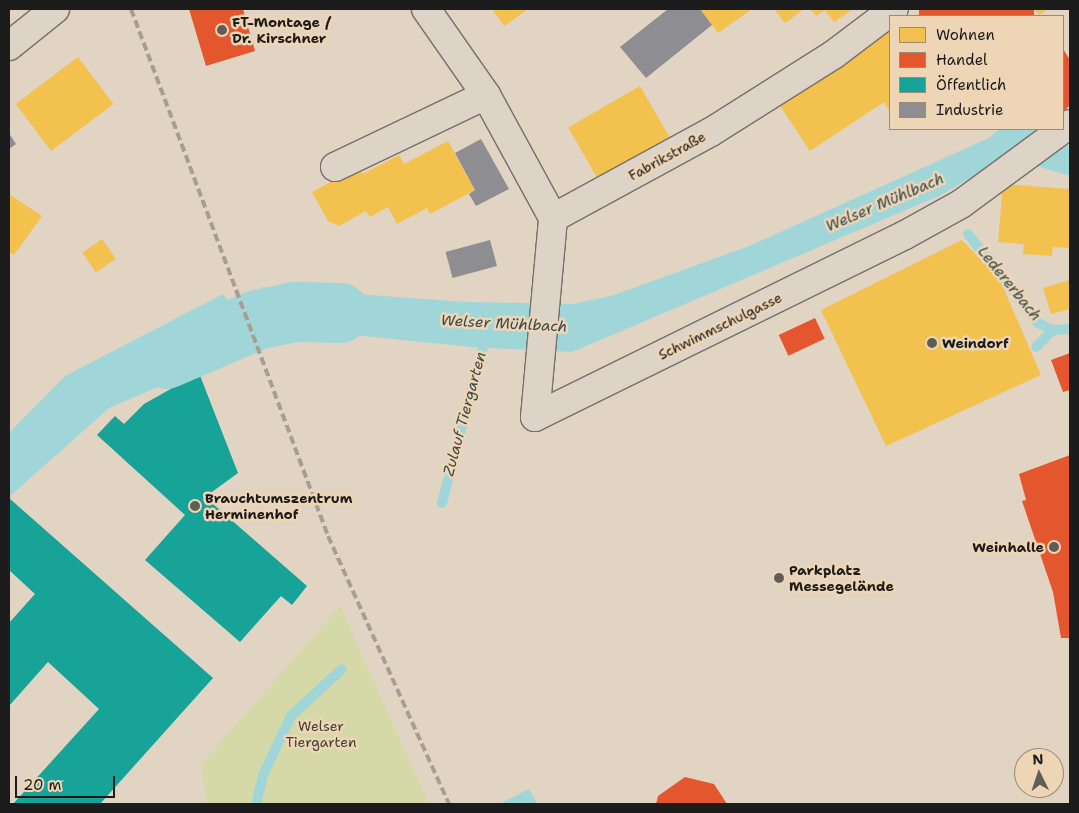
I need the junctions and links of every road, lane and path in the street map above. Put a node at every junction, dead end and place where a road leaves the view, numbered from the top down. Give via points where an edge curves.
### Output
1 (55, 9) edge
2 (426, 9) edge
3 (894, 9) edge
4 (9, 46) edge
5 (486, 95) junction
6 (1062, 130) edge
7 (334, 167) dead end
8 (553, 218) junction

1 - 4 street
2 - 5 street
3 - 8 street, Fabrikstraße via 833,55 711,132
5 - 7 street
5 - 8 street
6 - 8 street, Schwimmschulgasse via 1008,170 905,235 535,417 551,270

